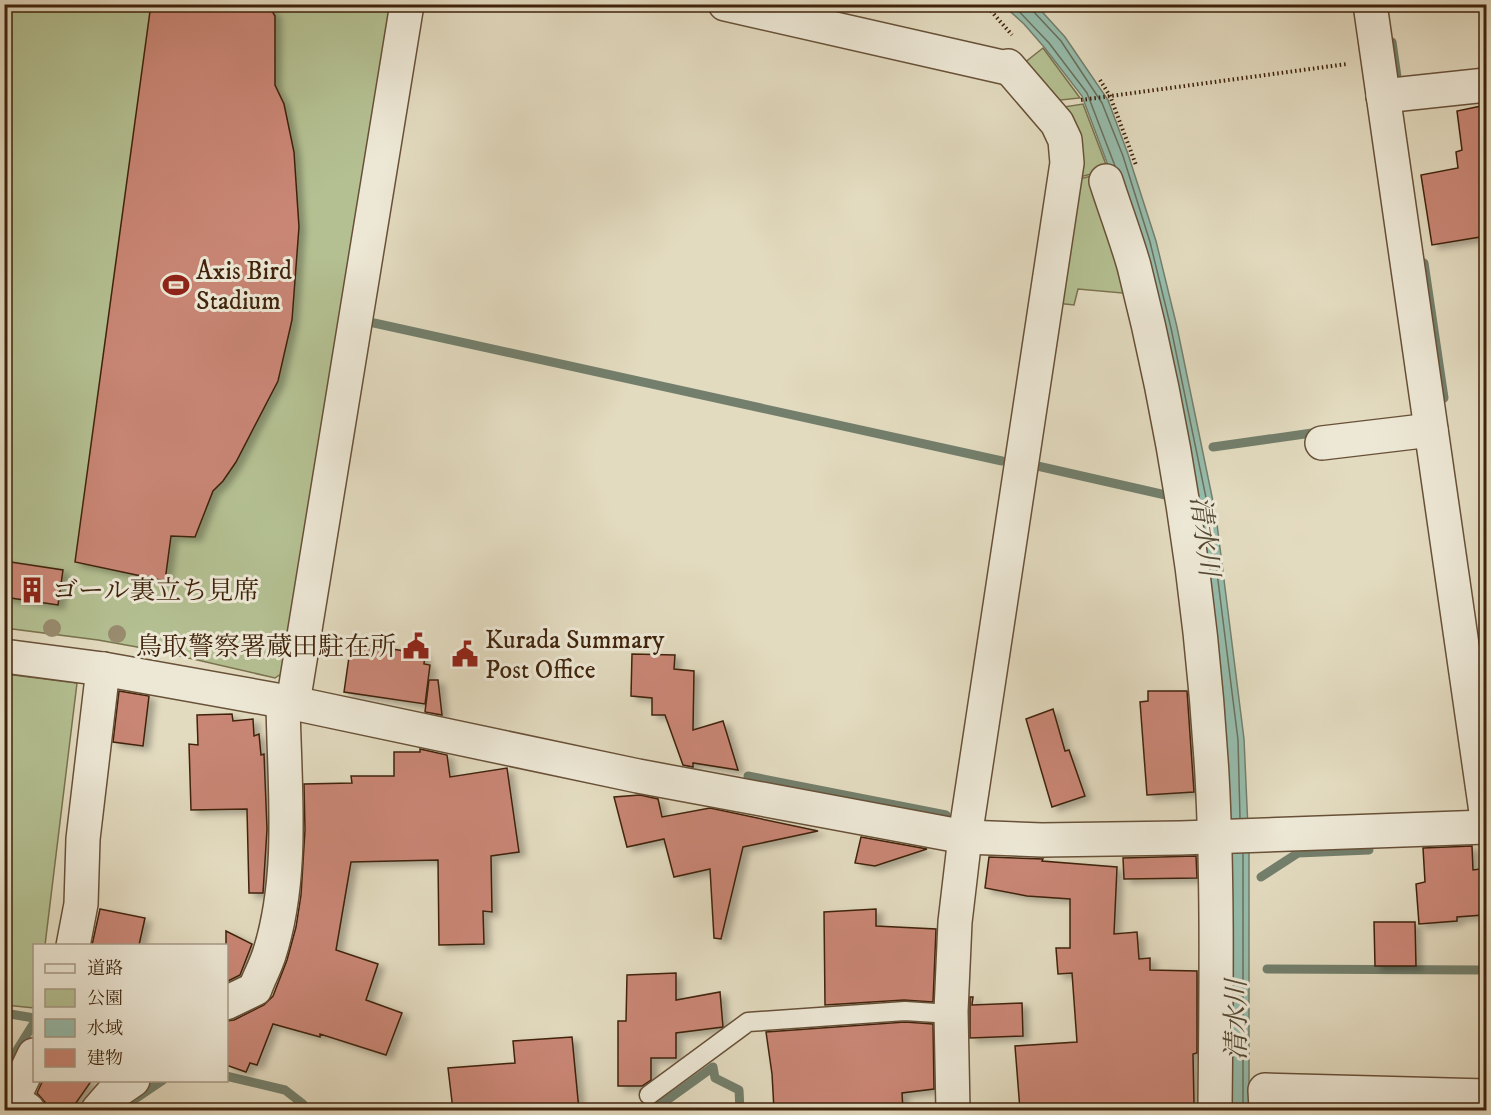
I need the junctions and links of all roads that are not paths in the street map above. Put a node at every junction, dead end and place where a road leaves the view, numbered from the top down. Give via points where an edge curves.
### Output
1 (407, 4) edge
2 (725, 4) edge
3 (1370, 4) edge
4 (1486, 85) edge
5 (1383, 96) junction
6 (1106, 181) dead end
7 (1431, 430) junction
8 (1322, 443) dead end
9 (4, 656) edge
10 (103, 669) junction
11 (288, 702) junction
12 (1486, 812) edge
13 (1486, 827) edge
14 (965, 837) junction
15 (1214, 837) junction
16 (73, 944) edge
17 (228, 1002) edge
18 (951, 1014) junction
19 (33, 1057) edge
20 (130, 1082) edge
21 (650, 1095) dead end
22 (1486, 1096) edge
23 (28, 1110) edge
24 (98, 1110) edge
25 (953, 1110) edge
26 (1215, 1110) edge
27 (1266, 1110) edge

1 - 11 street
2 - 14 street via 1007,67 1058,123 1065,140 1067,163
3 - 5 street
4 - 5 street
5 - 7 street
6 - 15 street via 1133,265 1182,494 1202,661
7 - 8 street
7 - 12 street
9 - 10 street
10 - 11 street
10 - 16 street via 83,839 81,904
11 - 14 street via 638,776
11 - 17 street via 284,871 277,921 255,989
13 - 15 street
14 - 15 street
14 - 18 street via 955,922
15 - 26 street
18 - 21 lane via 905,1011 748,1022
18 - 25 street
19 - 23 street via 13,1099
20 - 24 street
22 - 27 street via 1265,1090

